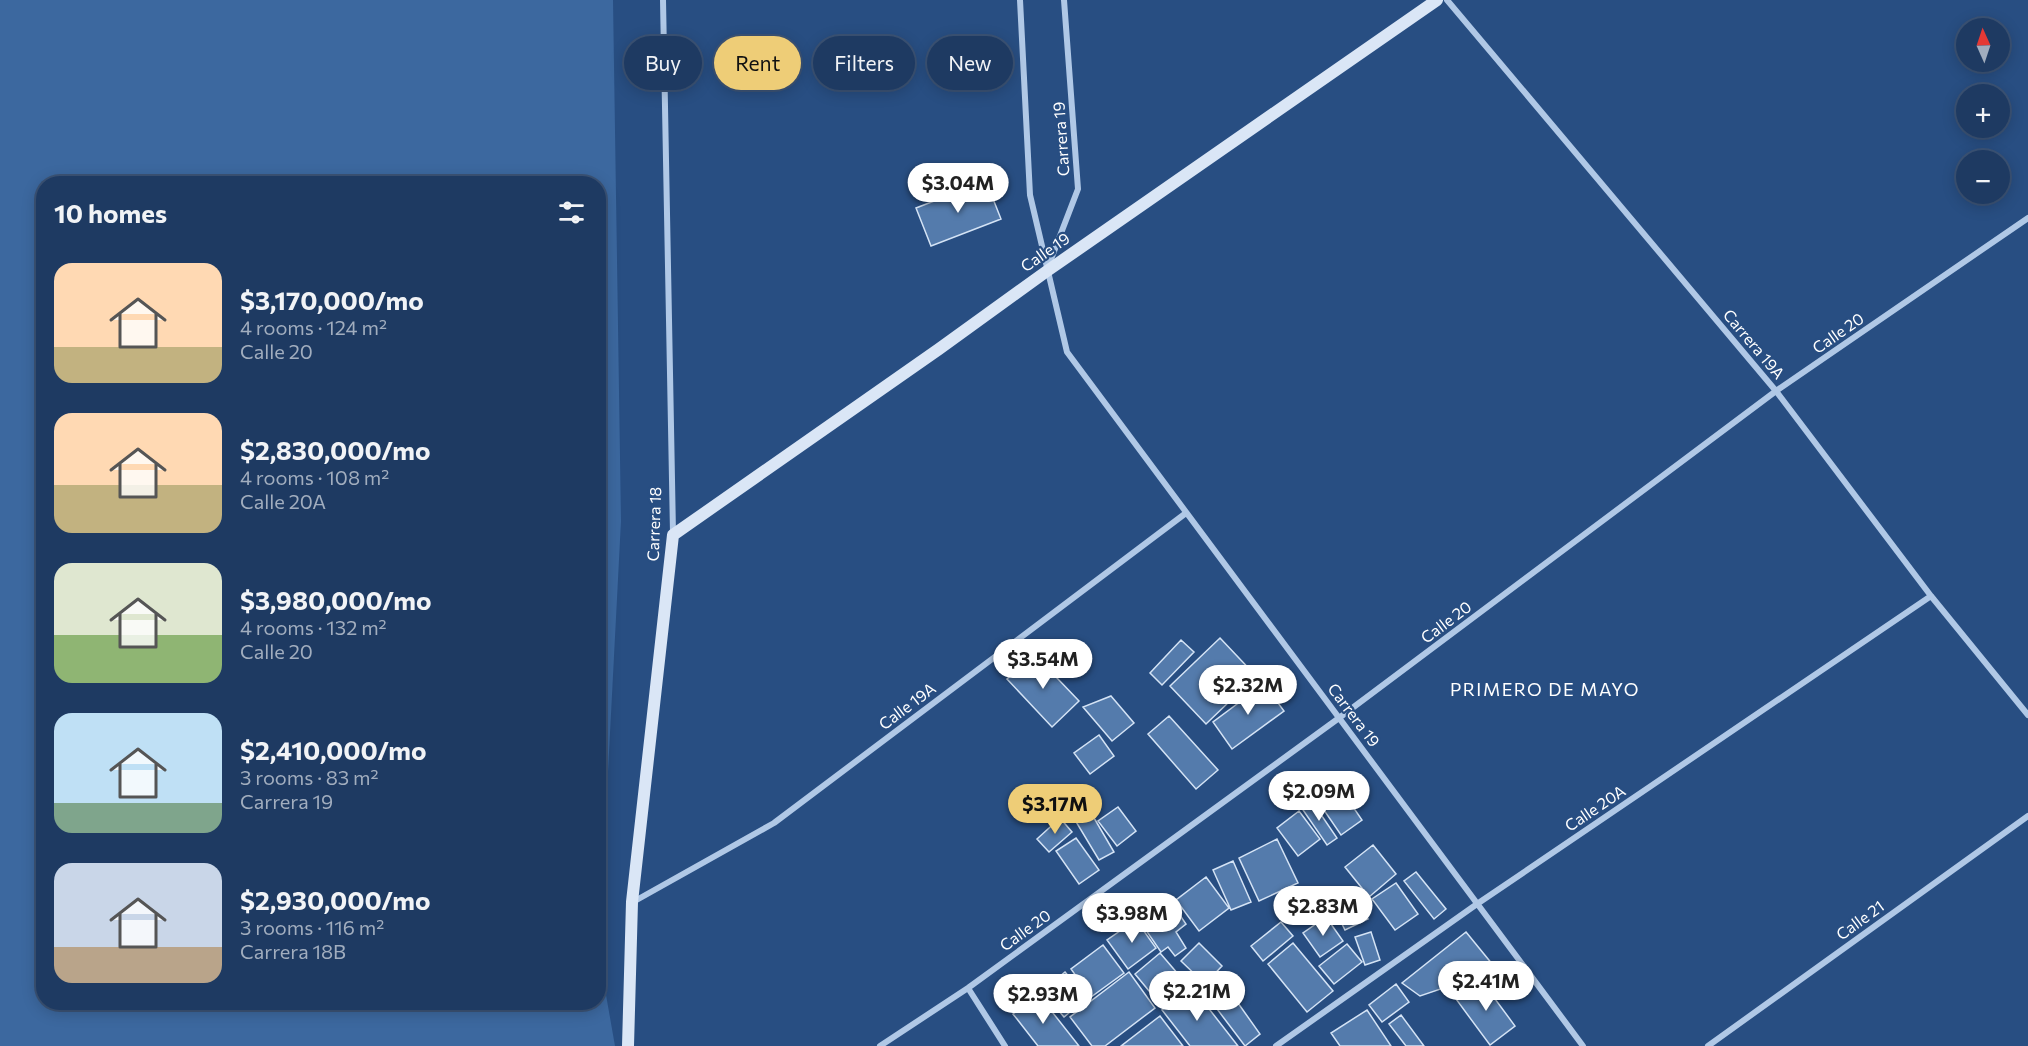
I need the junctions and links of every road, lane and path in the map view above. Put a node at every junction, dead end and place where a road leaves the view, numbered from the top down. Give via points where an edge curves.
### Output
1 (663, 0) edge
2 (1020, 0) edge
3 (1064, 0) edge
4 (1437, 0) edge
5 (1447, 0) edge
6 (2028, 218) edge
7 (1047, 271) junction
8 (1776, 391) junction
9 (1186, 513) junction
10 (673, 535) junction
11 (1931, 596) junction
12 (2028, 715) edge
13 (1340, 718) junction
14 (2028, 816) edge
15 (632, 902) junction
16 (1477, 904) junction
17 (968, 988) junction
18 (628, 1046) edge
19 (880, 1046) edge
20 (1005, 1046) edge
21 (1276, 1046) edge
22 (1583, 1046) edge
23 (1708, 1046) edge

1 - 10 street, Carrera 18
2 - 7 street, Carrera 19 via 1030,195
3 - 7 street, Carrera 19 via 1078,189
4 - 7 main road, Calle 19
5 - 8 street, Carrera 19A
6 - 8 street, Calle 20
7 - 9 street, Carrera 19 via 1067,352
7 - 10 main road, Calle 19
8 - 11 street, Carrera 19A
8 - 13 street, Calle 20
9 - 13 street, Carrera 19
9 - 15 street, Calle 19A via 774,823
10 - 15 main road, Carrera 18
11 - 12 street, Carrera 19A
11 - 16 street, Calle 20A
13 - 16 street, Carrera 19
13 - 17 street, Calle 20
14 - 23 street, Calle 21
15 - 18 main road, Carrera 18
16 - 21 street, Calle 20A
16 - 22 street, Carrera 19
17 - 19 street, Calle 20
17 - 20 street

